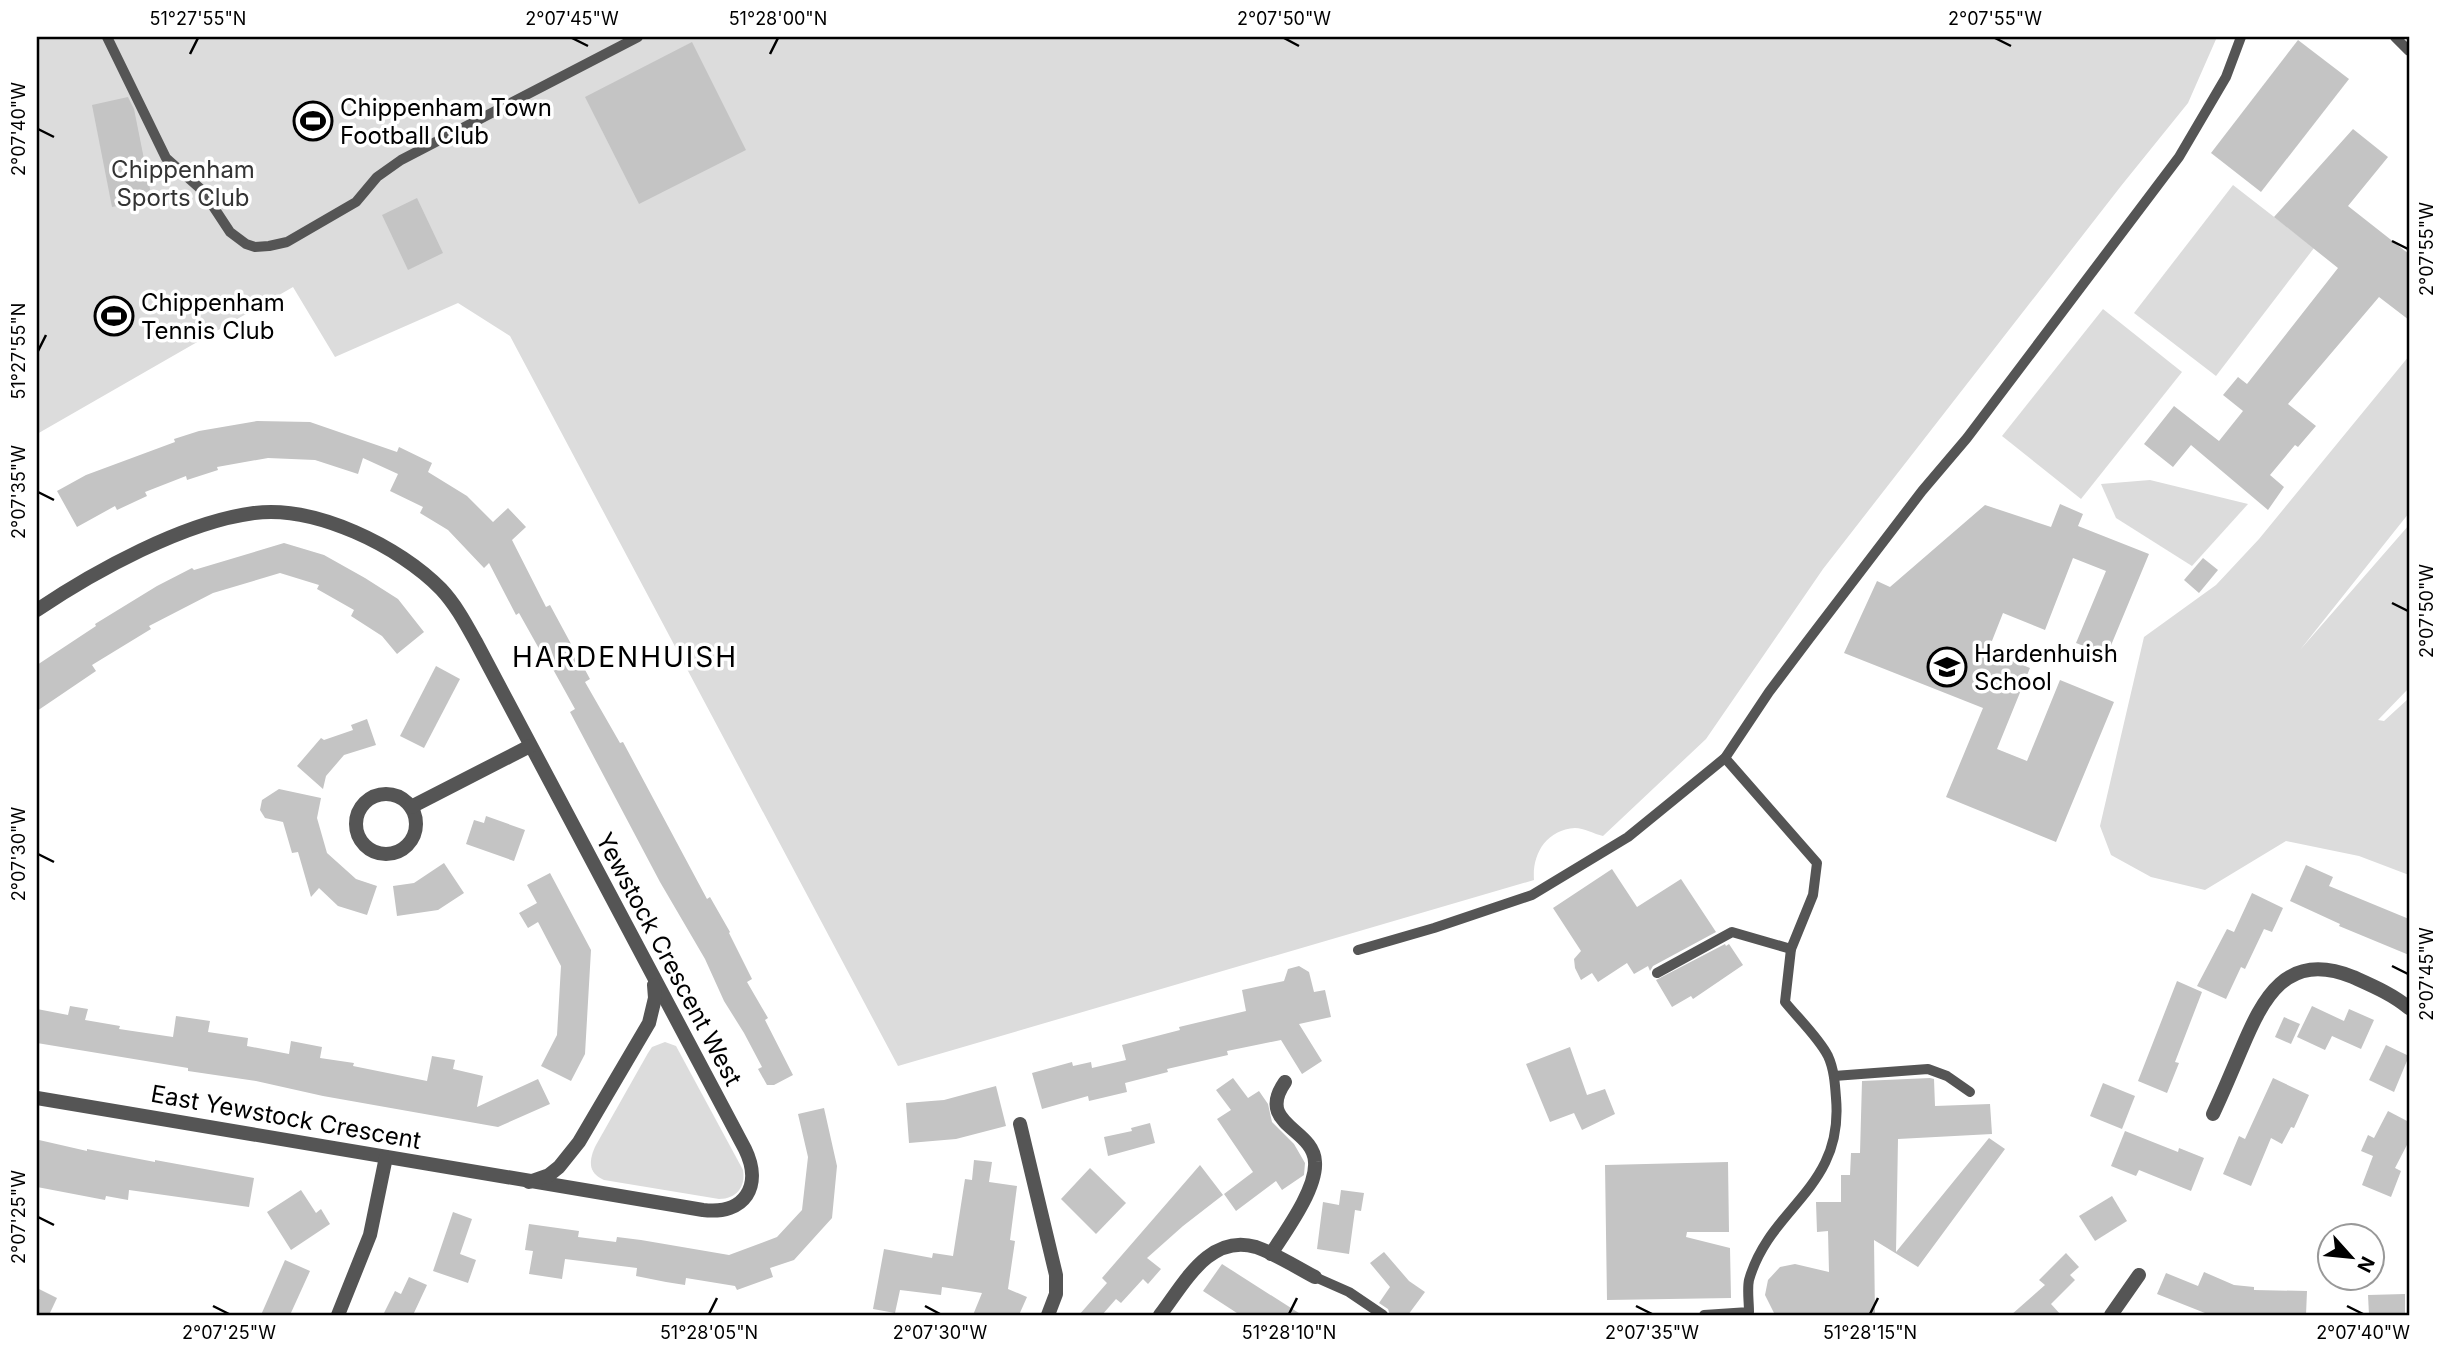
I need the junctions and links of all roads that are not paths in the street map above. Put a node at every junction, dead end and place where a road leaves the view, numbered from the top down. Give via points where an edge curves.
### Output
1 (107, 37) edge
2 (638, 37) edge
3 (2241, 37) edge
4 (2395, 37) edge
5 (2409, 51) edge
6 (37, 610) edge
7 (530, 746) junction
8 (1725, 758) junction
9 (411, 807) junction
10 (1791, 949) junction
11 (1358, 950) dead end
12 (1657, 973) dead end
13 (652, 977) junction
14 (2409, 1008) edge
15 (1834, 1076) junction
16 (1285, 1082) dead end
17 (1970, 1092) dead end
18 (37, 1098) edge
19 (2213, 1114) dead end
20 (1020, 1125) dead end
21 (386, 1157) junction
22 (528, 1182) junction
23 (746, 1197) joint
24 (1271, 1254) junction
25 (2139, 1275) dead end
26 (1315, 1277) joint
27 (338, 1315) edge
28 (1048, 1315) edge
29 (1160, 1315) edge
30 (1383, 1315) edge
31 (1704, 1315) edge
32 (2111, 1315) edge

1 - 2 lane via 166,158 203,191 230,232 255,247 287,242 356,202 377,177 401,160
3 - 8 lane via 2226,77 2179,157 1823,620
4 - 5 lane
6 - 7 street, Yewstock Crescent West via 112,564 192,529 254,513 325,522 387,547 441,590 459,612
7 - 9 street
7 - 13 street, Yewstock Crescent West
8 - 10 lane via 1817,863 1813,895
8 - 11 lane via 1628,837 1532,895
9 - 9 street via 416,824 405,848 388,854 363,844 356,827 360,807 367,800 396,795
10 - 12 lane via 1732,932
10 - 15 lane via 1785,1002 1828,1055
13 - 22 street via 655,998 649,1023 579,1142 549,1175
13 - 23 street, Yewstock Crescent West via 750,1160 752,1178
14 - 19 street via 2372,985 2335,971 2312,970 2289,978 2268,995 2258,1011
15 - 17 lane via 1928,1069
15 - 31 lane via 1838,1118 1833,1146 1819,1177 1768,1241 1748,1282 1749,1312
16 - 24 street via 1277,1107 1289,1127 1311,1147 1315,1169 1306,1194
18 - 21 street, East Yewstock Crescent
20 - 28 street via 1056,1275 1056,1294
21 - 22 street, East Yewstock Crescent
21 - 27 street via 370,1235
22 - 23 street, East Yewstock Crescent via 715,1211 734,1208
24 - 26 street
24 - 29 street via 1241,1244 1213,1251
25 - 32 street
26 - 30 lane

